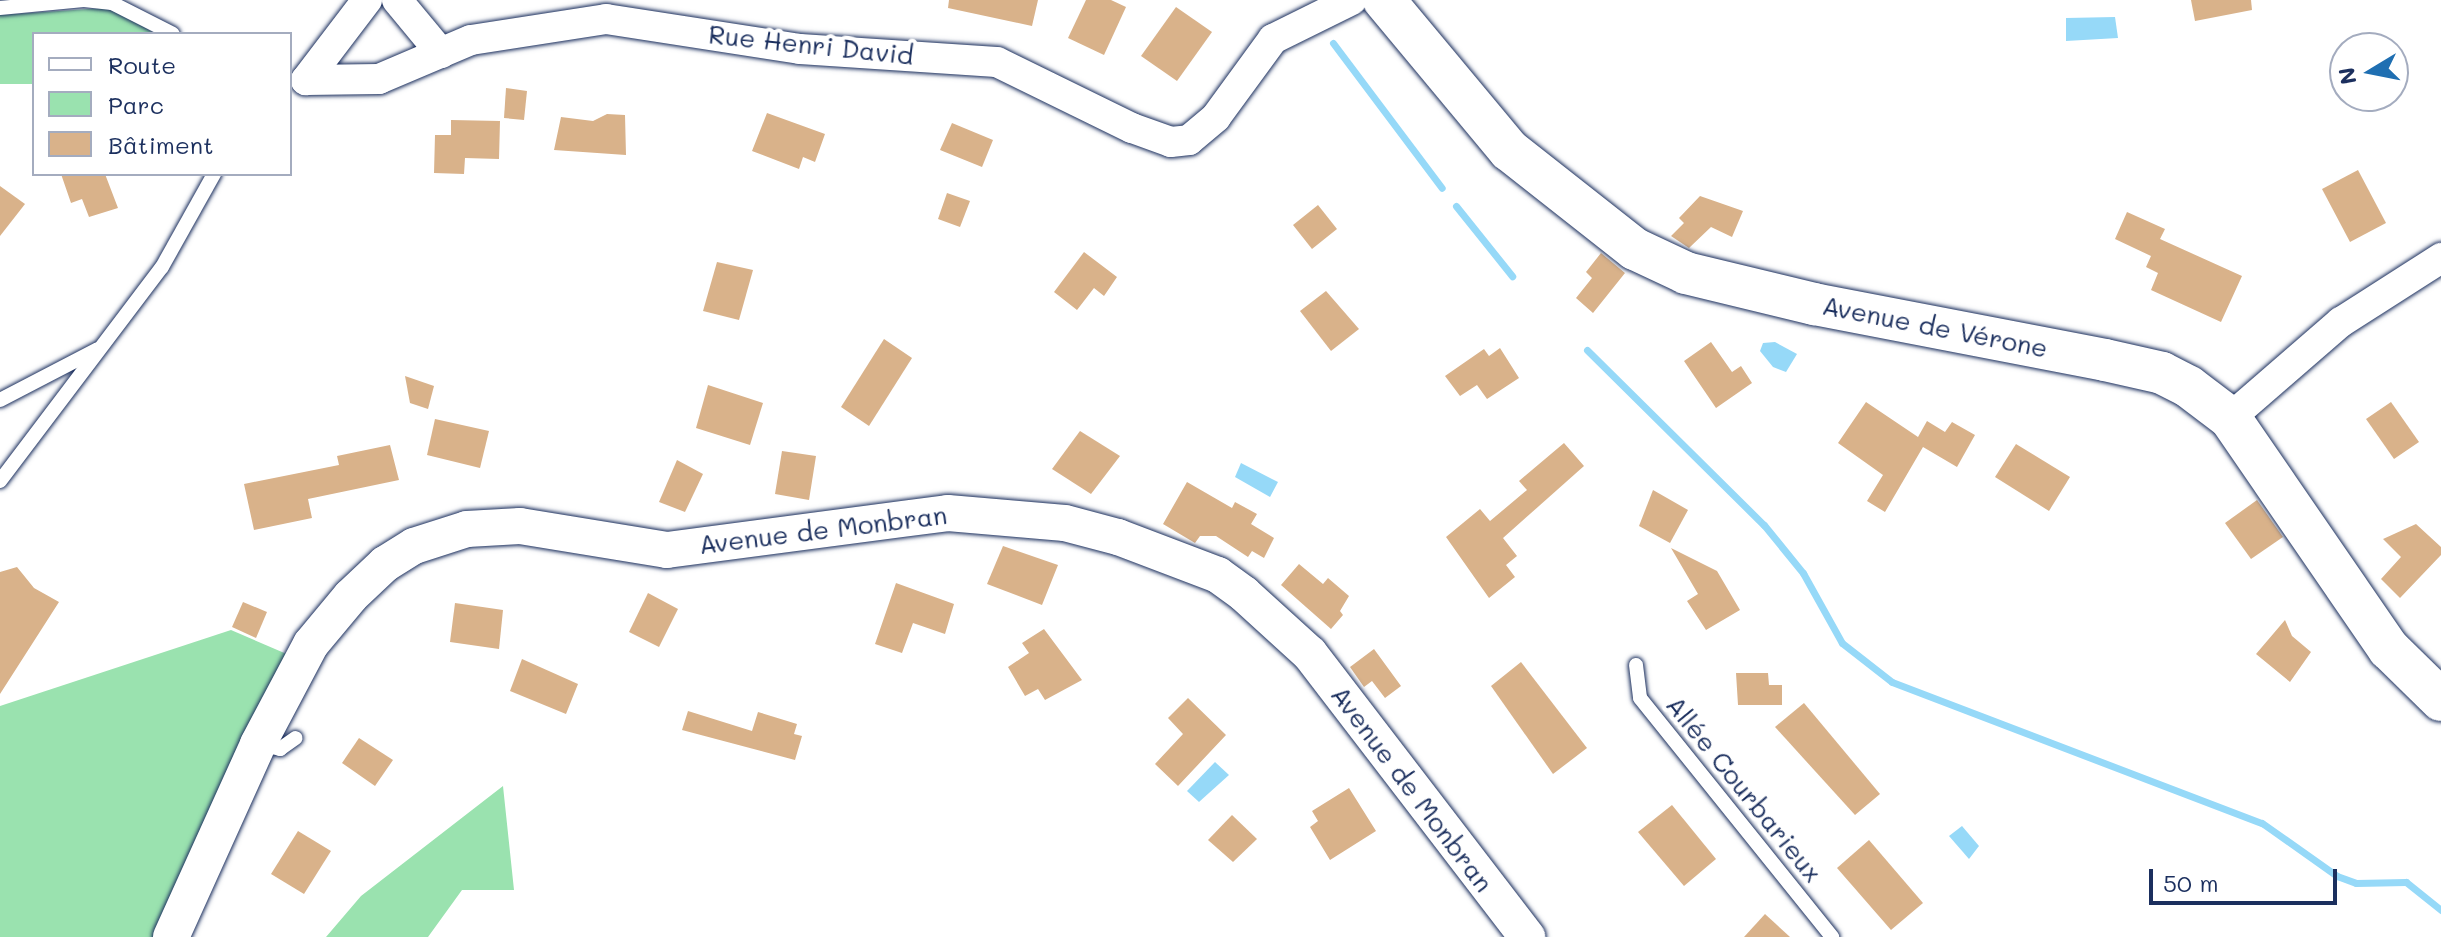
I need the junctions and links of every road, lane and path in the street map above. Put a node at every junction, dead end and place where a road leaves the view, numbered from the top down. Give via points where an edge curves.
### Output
1 (84, 0) edge
2 (367, 0) edge
3 (397, 0) edge
4 (1352, 0) edge
5 (1384, 0) edge
6 (0, 8) edge
7 (169, 32) edge
8 (441, 53) junction
9 (295, 82) edge
10 (213, 176) edge
11 (2441, 258) edge
12 (102, 347) junction
13 (0, 400) edge
14 (2230, 418) junction
15 (0, 481) edge
16 (1636, 665) dead end
17 (2441, 700) edge
18 (296, 738) dead end
19 (258, 744) junction
20 (171, 937) edge
21 (1527, 937) edge
22 (1832, 937) edge

1 - 6 lane
1 - 7 lane via 112,3
2 - 9 street, Rue Henri David
3 - 8 street
4 - 8 street, Rue Henri David via 1273,39 1216,117 1189,140 1171,142 997,62 800,49 606,19 471,40
5 - 14 main road, Avenue de Vérone via 1509,150 1635,249 1686,273 1814,304 2162,373
8 - 9 street, Rue Henri David via 379,79
10 - 12 lane via 162,267
11 - 14 street via 2341,322
12 - 13 lane
12 - 15 lane
14 - 17 main road, Avenue de Vérone via 2389,649
16 - 22 lane, Allée Courbarieux via 1640,698
18 - 19 lane via 280,749
19 - 20 street, Avenue de Monbran
19 - 21 street, Avenue de Monbran via 311,644 351,596 414,546 467,529 520,526 667,550 948,513 1065,523 1165,552 1218,575 1244,594 1310,654

